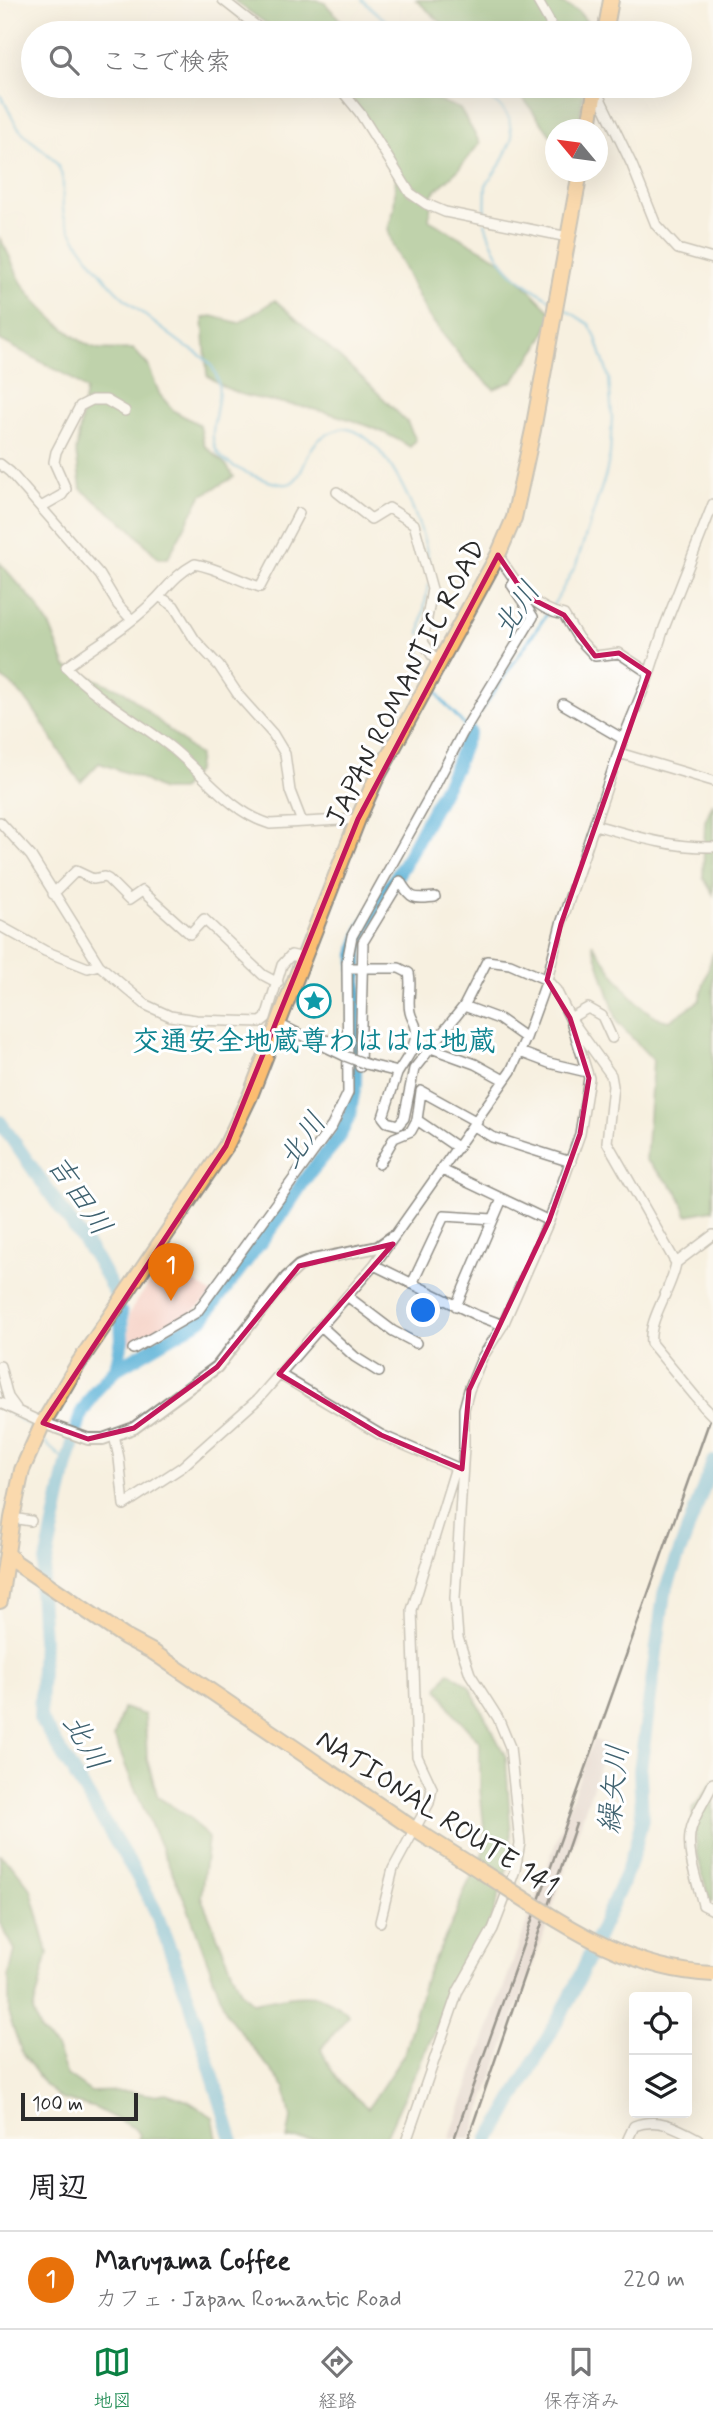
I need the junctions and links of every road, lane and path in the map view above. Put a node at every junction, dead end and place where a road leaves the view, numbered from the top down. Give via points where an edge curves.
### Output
1 (223, 0) edge
2 (537, 0) edge
3 (611, 0) edge
4 (250, 21) edge
5 (549, 21) edge
6 (607, 21) edge
7 (348, 98) edge
8 (593, 98) edge
9 (600, 98) edge
10 (590, 119) edge
11 (578, 182) edge
12 (568, 237) junction
13 (713, 259) edge
14 (125, 411) dead end
15 (0, 464) edge
16 (337, 492) dead end
17 (713, 505) edge
18 (41, 507) junction
19 (299, 513) dead end
20 (499, 555) junction
21 (514, 579) junction
22 (159, 596) junction
23 (131, 619) junction
24 (438, 664) junction
25 (649, 673) junction
26 (564, 704) dead end
27 (623, 738) junction
28 (619, 753) junction
29 (713, 781) edge
30 (358, 819) junction
31 (0, 822) edge
32 (302, 822) junction
33 (595, 825) junction
34 (713, 847) edge
35 (53, 894) junction
36 (435, 897) dead end
37 (0, 926) edge
38 (304, 958) junction
39 (99, 965) junction
40 (362, 967) junction
41 (347, 968) junction
42 (547, 980) junction
43 (278, 983) junction
44 (464, 1006) junction
45 (570, 1018) junction
46 (278, 1024) junction
47 (526, 1038) junction
48 (612, 1038) dead end
49 (317, 1042) junction
50 (348, 1044) junction
51 (431, 1048) junction
52 (520, 1052) junction
53 (363, 1066) junction
54 (587, 1072) junction
55 (397, 1074) junction
56 (504, 1080) junction
57 (417, 1119) junction
58 (475, 1124) junction
59 (458, 1148) junction
60 (570, 1162) junction
61 (379, 1164) dead end
62 (442, 1170) junction
63 (502, 1199) junction
64 (493, 1220) junction
65 (549, 1221) junction
66 (713, 1235) edge
67 (392, 1237) junction
68 (676, 1263) junction
69 (373, 1265) junction
70 (412, 1284) junction
71 (347, 1296) junction
72 (456, 1306) junction
73 (503, 1325) junction
74 (321, 1326) junction
75 (416, 1343) dead end
76 (133, 1349) dead end
77 (0, 1366) edge
78 (379, 1371) dead end
79 (279, 1374) junction
80 (0, 1403) edge
81 (17, 1409) junction
82 (713, 1416) edge
83 (43, 1423) junction
84 (114, 1435) junction
85 (459, 1468) junction
86 (12, 1518) junction
87 (31, 1521) dead end
88 (4, 1551) edge
89 (0, 1601) edge
90 (713, 1783) edge
91 (414, 1829) junction
92 (713, 1910) edge
93 (380, 1922) dead end
94 (713, 1974) edge
95 (407, 2139) edge
96 (628, 2139) edge
97 (698, 2139) edge

1 - 4 street
2 - 5 street
3 - 6 highway
7 - 12 street via 410,193 426,204
8 - 10 highway
9 - 13 street via 656,225 678,249
11 - 12 highway, JAPAN ROMANTIC ROAD
12 - 20 highway, JAPAN ROMANTIC ROAD via 514,518
14 - 18 street via 106,400 80,406 54,462 66,489
15 - 18 street
16 - 24 street via 371,519 389,508 414,524 432,589 423,642
17 - 25 street
18 - 23 street
19 - 22 street via 260,586 195,564 177,574
20 - 21 street
20 - 24 highway, JAPAN ROMANTIC ROAD
21 - 25 street via 537,604 564,615 595,656 619,653
21 - 41 street via 512,585 533,617 352,936
22 - 23 street
22 - 32 street via 174,606 195,640 273,734 285,754 290,791
23 - 32 street via 66,667 86,688 170,747 257,820
24 - 30 highway, JAPAN ROMANTIC ROAD
25 - 27 street
26 - 27 street
27 - 28 street
28 - 29 street
28 - 33 street
30 - 32 street
30 - 38 highway, JAPAN ROMANTIC ROAD
31 - 35 street via 31,856
33 - 34 street via 646,840
33 - 42 street
35 - 39 street
35 - 43 street via 76,871 93,879 108,879 129,901 142,891 190,934 204,919 263,975
36 - 40 street via 416,899 400,881 363,942
37 - 39 street via 88,968
38 - 43 street via 290,955
38 - 46 highway, JAPAN ROMANTIC ROAD
39 - 43 street via 146,1004 170,1016 196,1020 261,1022
40 - 41 street
40 - 53 street
40 - 55 street via 399,968 409,973 416,1038
41 - 50 street
42 - 44 street via 510,964 487,961
42 - 45 street
42 - 47 street
44 - 47 street via 499,1019
44 - 51 street
45 - 48 street via 588,1008 602,1016
45 - 54 street
45 - 68 street via 611,1075 607,1142
46 - 49 street
46 - 83 highway, JAPAN ROMANTIC ROAD via 226,1146
47 - 52 street
49 - 50 street
49 - 53 street, bridge
50 - 76 street via 348,1093 332,1126 197,1312
51 - 55 street via 414,1069 404,1118 398,1125 383,1117
51 - 56 street
52 - 54 street
52 - 56 street
53 - 55 street
54 - 60 street via 580,1134
56 - 58 street
57 - 58 street via 421,1091
57 - 59 street
57 - 61 street via 411,1131 394,1138
58 - 59 street
58 - 60 street via 492,1137
59 - 62 street
60 - 65 street
62 - 63 street
62 - 67 street
63 - 64 street
63 - 65 street
64 - 70 street via 444,1216
64 - 72 street
65 - 73 street
66 - 68 street
67 - 69 street
67 - 84 street via 378,1247 313,1259 299,1266 217,1367 134,1428
68 - 82 street, bridge via 651,1343
69 - 70 street
69 - 71 street
70 - 72 street
71 - 74 street
71 - 75 street
72 - 73 street
73 - 85 street via 468,1390
74 - 78 street via 355,1357
74 - 79 street
77 - 81 street via 8,1397
79 - 84 street via 258,1399 182,1466 124,1505
79 - 85 street via 382,1435
80 - 81 street
81 - 83 street
83 - 84 street via 88,1439
83 - 86 highway, JAPAN ROMANTIC ROAD via 22,1470
85 - 91 street via 412,1610 417,1756 432,1788
85 - 95 street via 458,1638 470,1674 510,1746 520,1843 503,1903 458,1991
86 - 87 street
86 - 88 highway, JAPAN ROMANTIC ROAD
88 - 89 highway, JAPAN ROMANTIC ROAD
88 - 91 highway, NATIONAL ROUTE 141
90 - 92 street via 690,1834 703,1905
91 - 93 street via 393,1869
91 - 94 highway, NATIONAL ROUTE 141, bridge via 605,1947 654,1966
96 - 97 street via 634,2126 648,2121

